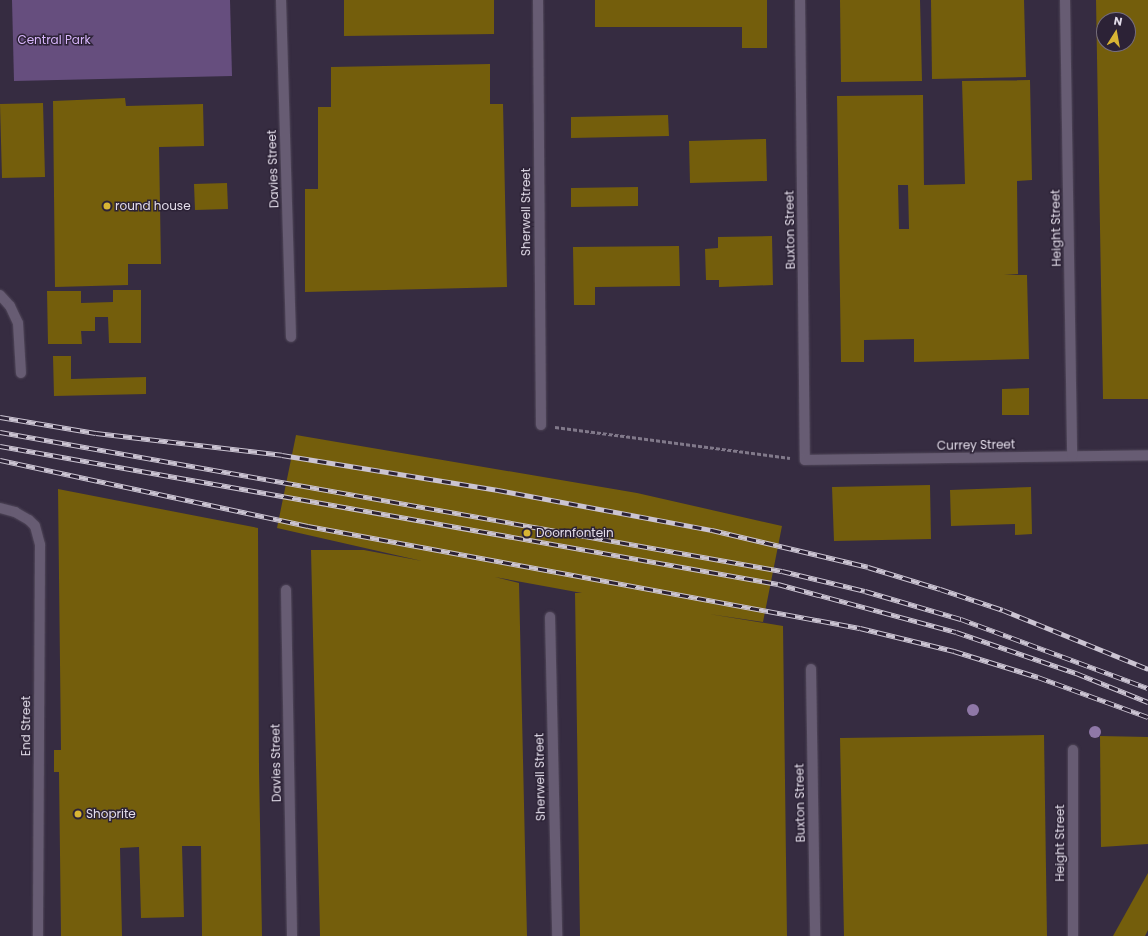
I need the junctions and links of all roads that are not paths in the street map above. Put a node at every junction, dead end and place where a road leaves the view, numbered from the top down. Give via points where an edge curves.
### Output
1 (280, 0) edge
2 (538, 0) edge
3 (800, 0) edge
4 (1065, 0) edge
5 (0, 295) edge
6 (291, 337) dead end
7 (21, 373) dead end
8 (541, 425) road end
9 (1148, 455) edge
10 (1072, 456) junction
11 (805, 460) joint
12 (0, 508) edge
13 (286, 590) dead end
14 (550, 617) dead end
15 (811, 669) dead end
16 (1073, 750) dead end
17 (38, 936) edge
18 (292, 936) edge
19 (557, 936) edge
20 (815, 936) edge
21 (1073, 936) edge

1 - 6 street, Davies Street
2 - 8 street, Sherwell Street
3 - 11 street, Buxton Street
4 - 10 street, Height Street
5 - 7 street via 10,306 18,323
9 - 10 street, Currey Street
10 - 11 street, Currey Street
12 - 17 street, End Street via 15,512 36,526 40,545
13 - 18 street, Davies Street
14 - 19 street, Sherwell Street
15 - 20 street, Buxton Street
16 - 21 street, Height Street

